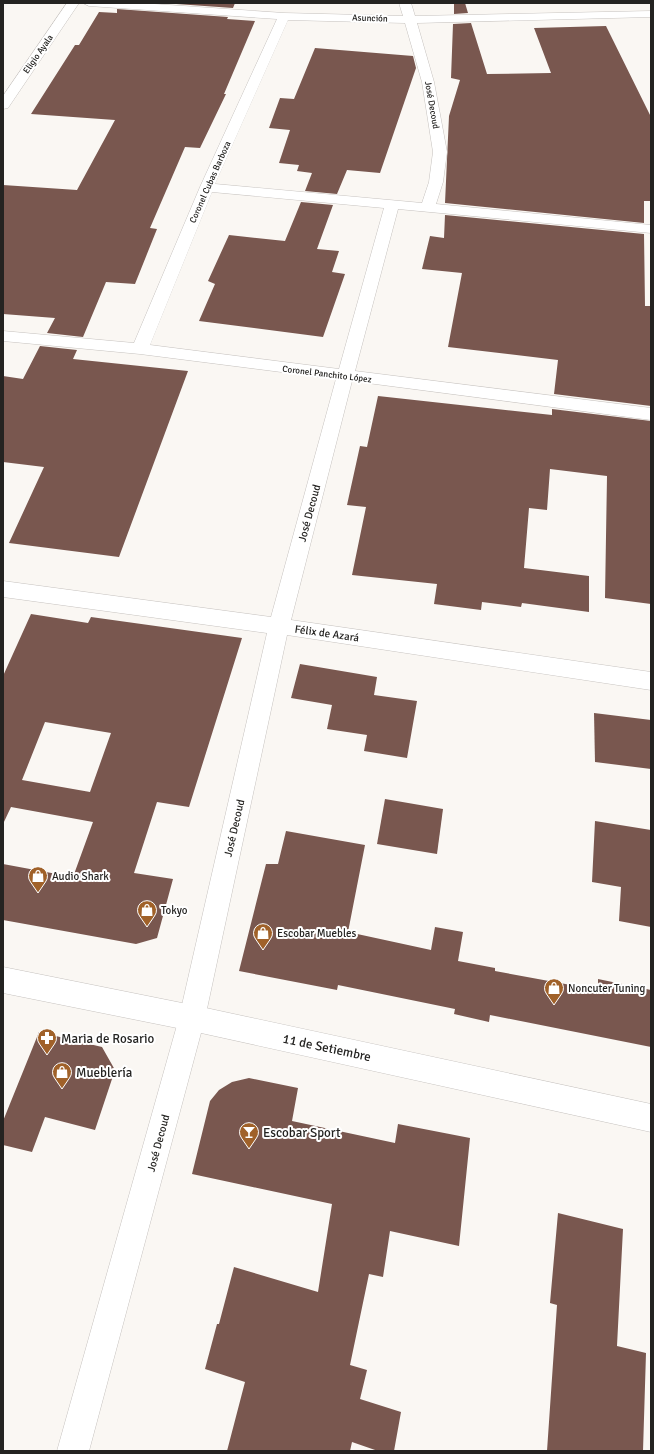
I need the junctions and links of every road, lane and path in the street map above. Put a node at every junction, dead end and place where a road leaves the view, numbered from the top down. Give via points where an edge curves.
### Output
1 (73, 3) edge
2 (89, 3) edge
3 (405, 3) edge
4 (651, 14) edge
5 (284, 16) junction
6 (410, 20) junction
7 (3, 105) edge
8 (207, 188) junction
9 (392, 204) junction
10 (428, 208) junction
11 (651, 229) edge
12 (3, 336) edge
13 (140, 349) junction
14 (345, 376) junction
15 (651, 414) edge
16 (3, 589) edge
17 (279, 626) junction
18 (651, 681) edge
19 (3, 980) edge
20 (192, 1018) junction
21 (651, 1118) edge
22 (73, 1451) edge

1 - 7 street, Eligio Ayala
2 - 5 street, Asunción
3 - 6 street, José Decoud
4 - 6 street, Asunción
5 - 6 street, Asunción
5 - 8 street, Coronel Cubas Barboza
6 - 10 street, José Decoud via 428,82 440,152 436,182
8 - 9 street
8 - 13 street, Coronel Cubas Barboza
9 - 10 street
9 - 14 street, José Decoud
10 - 11 street
12 - 13 street, Coronel Panchito López
13 - 14 street, Coronel Panchito López
14 - 15 street, Coronel Panchito López
14 - 17 street, José Decoud
16 - 17 street, Félix de Azará
17 - 18 street, Félix de Azará
17 - 20 street, José Decoud
19 - 20 street, 11 de Setiembre
20 - 21 street, 11 de Setiembre
20 - 22 street, José Decoud

